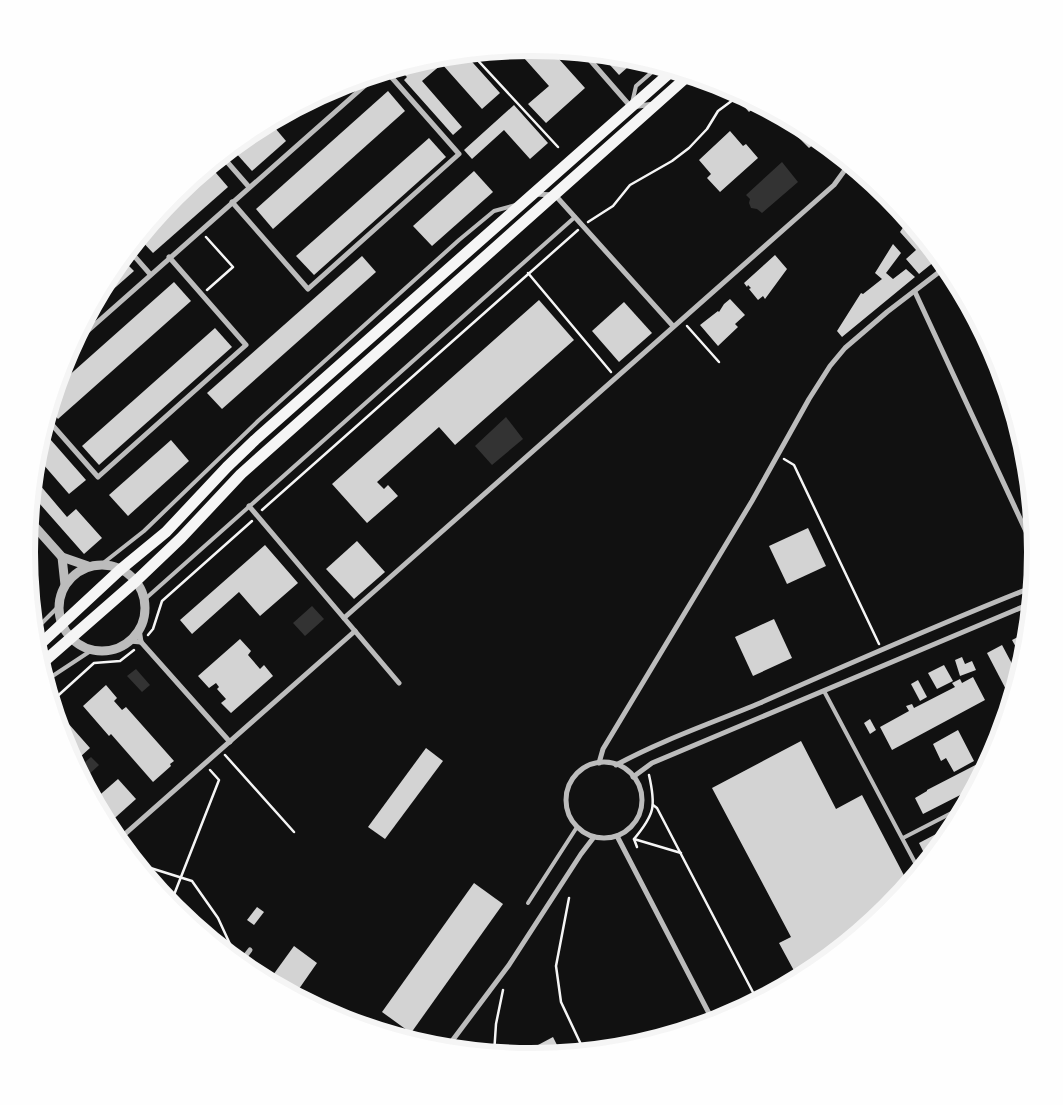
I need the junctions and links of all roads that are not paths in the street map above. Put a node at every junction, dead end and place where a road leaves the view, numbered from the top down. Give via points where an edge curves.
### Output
1 (589, 59) edge
2 (653, 71) edge
3 (667, 75) edge
4 (391, 77) edge
5 (683, 80) edge
6 (366, 84) edge
7 (657, 103) junction
8 (631, 107) junction
9 (226, 161) edge
10 (846, 169) edge
11 (249, 187) junction
12 (555, 195) junction
13 (529, 198) junction
14 (232, 202) junction
15 (575, 217) junction
16 (134, 256) edge
17 (169, 257) junction
18 (940, 272) edge
19 (150, 274) junction
20 (915, 292) junction
21 (673, 326) junction
22 (87, 331) edge
23 (52, 425) edge
24 (248, 506) junction
25 (36, 527) edge
26 (1027, 534) edge
27 (62, 558) junction
28 (102, 564) junction
29 (88, 566) junction
30 (121, 569) junction
31 (136, 581) junction
32 (65, 585) junction
33 (1027, 590) edge
34 (144, 600) junction
35 (1025, 606) edge
36 (58, 607) junction
37 (344, 618) junction
38 (62, 624) junction
39 (40, 625) edge
40 (139, 629) junction
41 (355, 631) junction
42 (71, 638) junction
43 (44, 641) edge
44 (129, 641) junction
45 (142, 642) junction
46 (92, 650) junction
47 (47, 659) edge
48 (51, 678) edge
49 (399, 683) dead end
50 (824, 691) junction
51 (230, 742) junction
52 (599, 763) junction
53 (616, 765) junction
54 (633, 777) junction
55 (954, 812) edge
56 (577, 827) junction
57 (124, 835) edge
58 (617, 836) junction
59 (594, 837) junction
60 (903, 838) junction
61 (917, 865) edge
62 (528, 904) dead end
63 (250, 950) dead end
64 (244, 957) edge
65 (710, 1016) edge
66 (451, 1042) edge

1 - 8 street
2 - 8 lane via 636,86
3 - 8 main road
4 - 14 street via 459,154 308,289
5 - 7 main road
6 - 11 street
7 - 8 street
7 - 12 main road
8 - 13 main road
9 - 11 street
10 - 21 street via 834,185
11 - 14 street
12 - 13 street
12 - 15 street
12 - 31 main road via 241,474
13 - 28 lane via 494,211 459,240 258,421 144,531
13 - 30 main road via 255,440 166,532
14 - 17 street
15 - 21 street
15 - 24 lane
16 - 19 street
17 - 19 street
17 - 23 street via 246,345 98,477
18 - 20 street
19 - 22 street
20 - 26 street
20 - 52 street via 838,355 603,749
21 - 37 street
24 - 34 lane
24 - 37 street
25 - 27 street
27 - 29 street
27 - 32 street
28 - 29 street
28 - 30 street
29 - 32 street
30 - 31 street
30 - 38 main road
31 - 34 street
31 - 42 main road
32 - 36 street
33 - 53 street via 646,749
34 - 40 street via 145,610
35 - 50 street
36 - 38 street
36 - 39 lane
37 - 41 street
38 - 42 street
38 - 43 main road
40 - 44 street
40 - 45 street
41 - 49 street
41 - 51 street
42 - 46 street
42 - 47 main road
44 - 45 street
44 - 46 street via 104,651
45 - 51 street
46 - 48 lane
50 - 54 street via 652,763
50 - 60 lane
51 - 57 street
52 - 53 street
52 - 56 street via 582,770 567,794 570,817
53 - 54 street
54 - 58 street via 640,787 641,811 636,822
55 - 60 lane
56 - 59 street
56 - 62 lane
58 - 59 street
58 - 65 street
59 - 66 street via 509,965
60 - 61 lane
63 - 64 street

